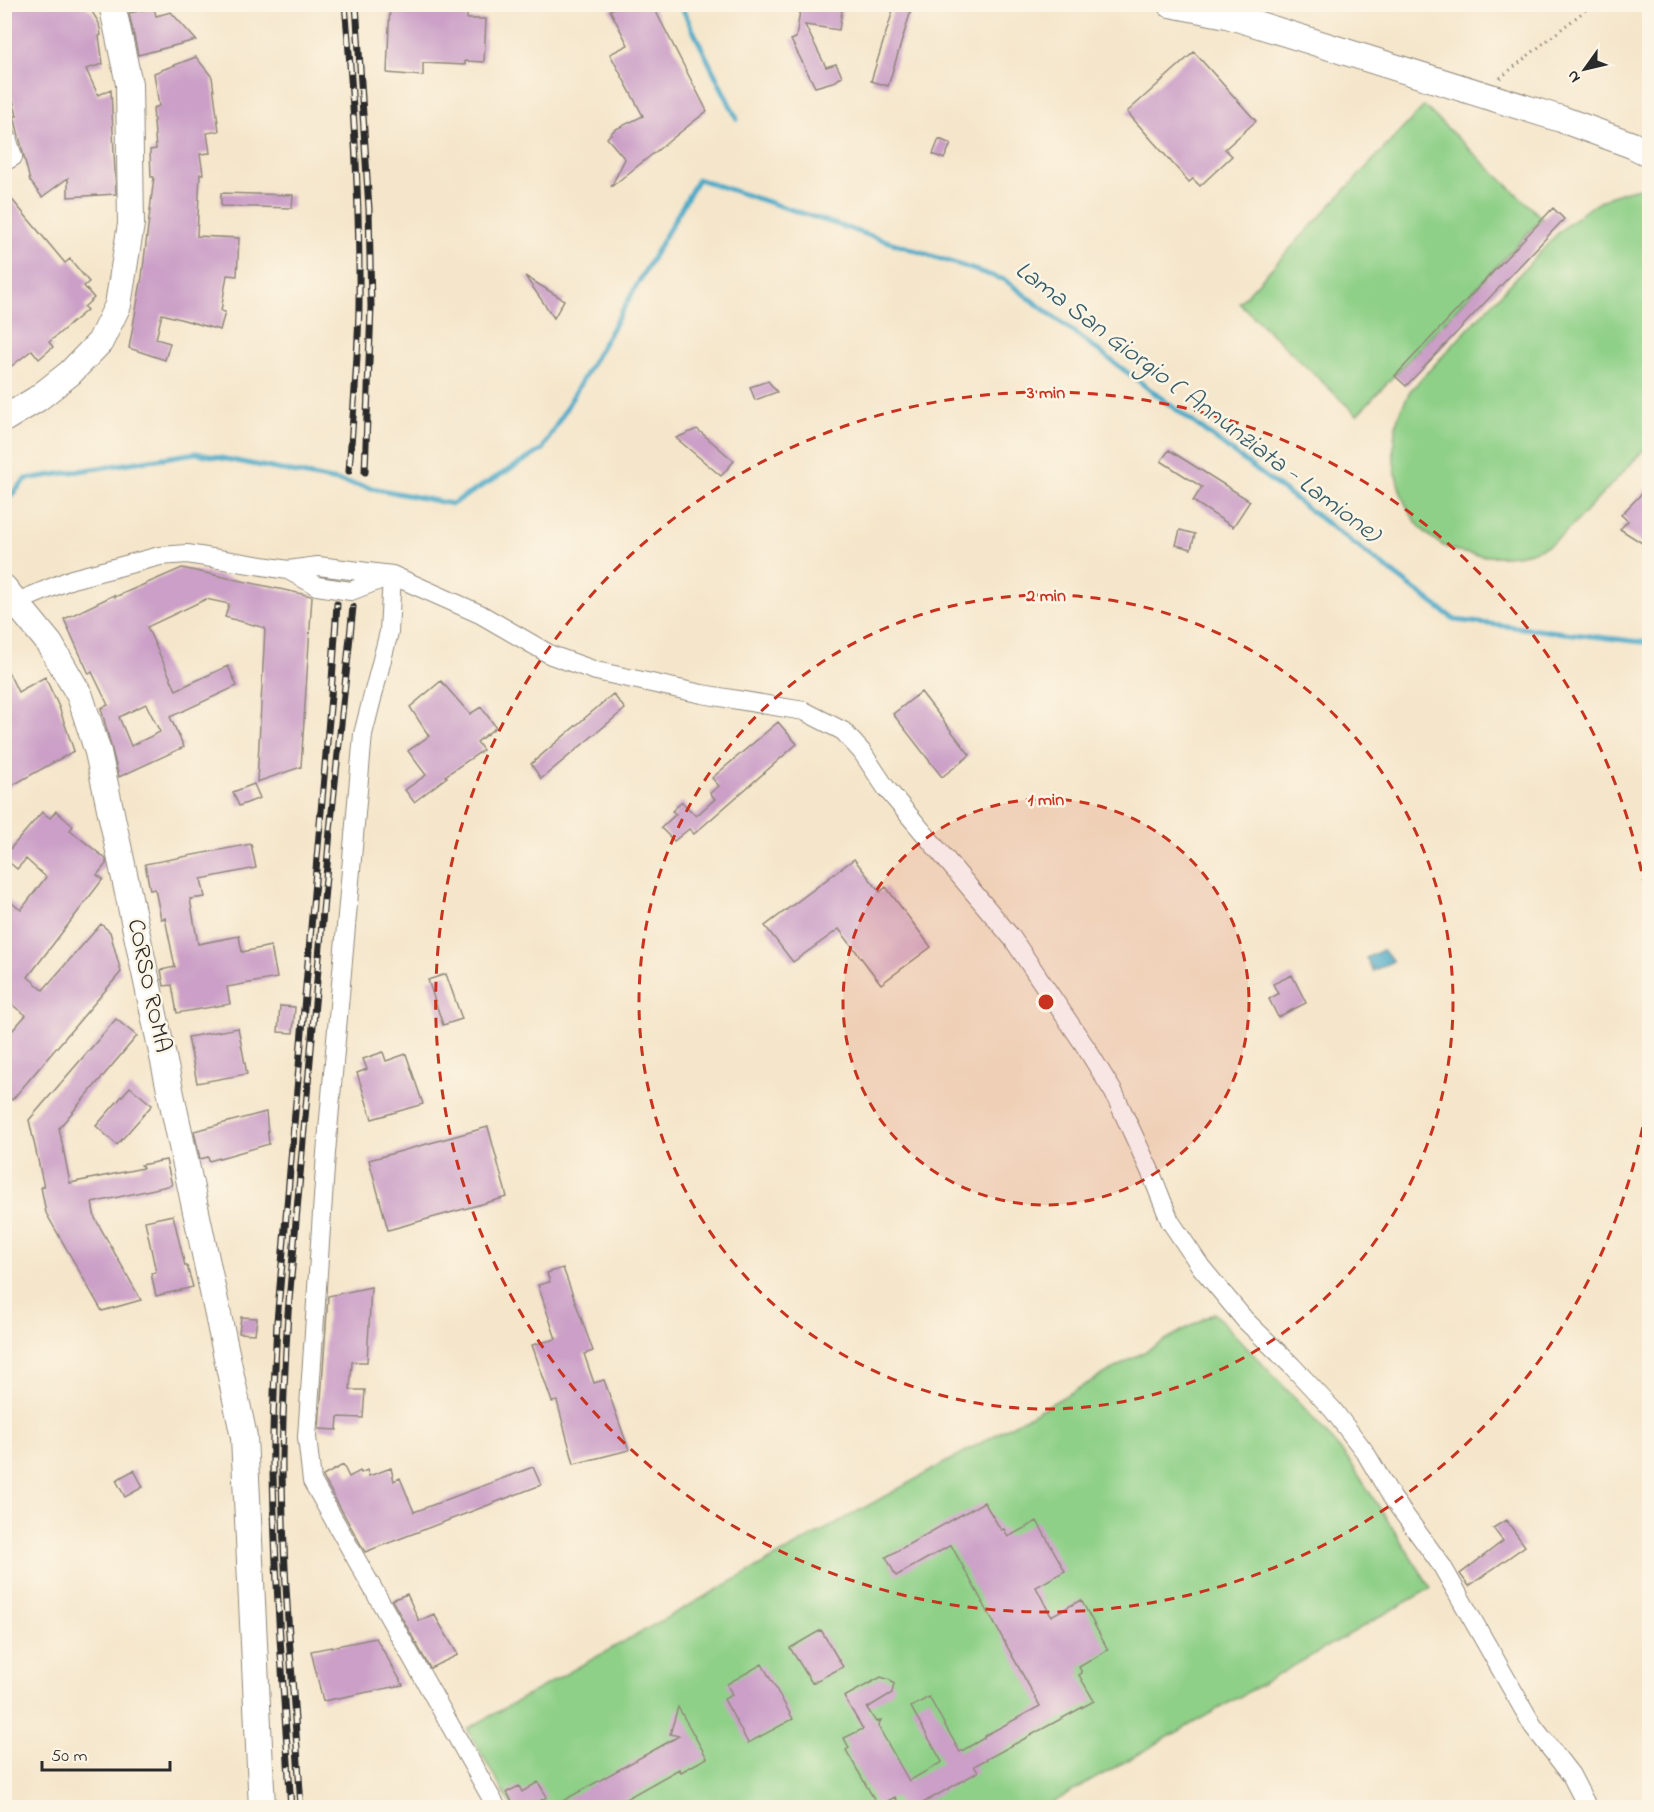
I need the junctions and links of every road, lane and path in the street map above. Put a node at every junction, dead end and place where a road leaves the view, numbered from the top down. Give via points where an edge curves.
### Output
1 (112, 4) edge
2 (1170, 4) edge
3 (1593, 4) edge
4 (1480, 93) junction
5 (4, 128) edge
6 (1650, 154) edge
7 (4, 162) edge
8 (4, 419) edge
9 (393, 575) junction
10 (11, 595) edge
11 (262, 1808) edge
12 (497, 1808) edge
13 (1588, 1808) edge

1 - 8 main road via 129,84 131,224 118,304 100,342 70,373
2 - 4 main road via 1227,15
3 - 4 path
4 - 6 main road via 1561,118
5 - 7 street via 13,157
9 - 10 street via 318,566 288,570 187,554 160,556
9 - 12 street via 389,632 363,734 326,1154 307,1437 312,1481
9 - 13 street via 480,614 551,655 596,671 804,711 843,731 1012,938 1114,1093 1170,1221 1201,1267 1245,1320 1333,1410 1365,1452 1442,1566 1533,1726 1571,1775
10 - 11 main road, CORSO ROMA via 50,644 80,696 98,752 244,1437

